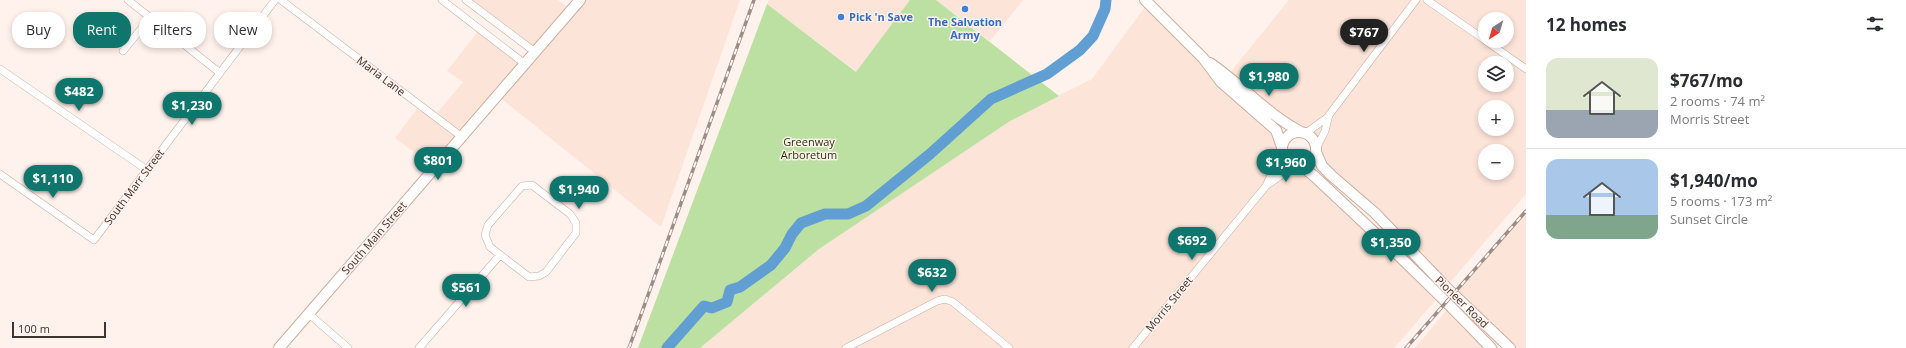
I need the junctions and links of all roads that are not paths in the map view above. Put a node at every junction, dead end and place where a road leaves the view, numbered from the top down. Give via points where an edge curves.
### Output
1 (128, 0) edge
2 (275, 0) edge
3 (281, 0) edge
4 (442, 0) edge
5 (466, 0) edge
6 (580, 0) edge
7 (1145, 0) edge
8 (1416, 0) edge
9 (1427, 0) edge
10 (143, 12) edge
11 (139, 31) edge
12 (1478, 36) edge
13 (188, 48) edge
14 (1495, 48) edge
15 (123, 51) dead end
16 (536, 52) junction
17 (1204, 58) junction
18 (525, 64) junction
19 (0, 69) edge
20 (1526, 69) edge
21 (220, 74) junction
22 (1328, 117) junction
23 (1304, 133) junction
24 (462, 137) junction
25 (1282, 149) junction
26 (1316, 150) junction
27 (1300, 166) junction
28 (147, 170) junction
29 (0, 174) edge
30 (1266, 186) junction
31 (500, 255) junction
32 (308, 314) junction
33 (279, 348) edge
34 (348, 348) edge
35 (419, 348) edge
36 (846, 348) edge
37 (1009, 348) edge
38 (1133, 348) edge
39 (1491, 348) edge
40 (1510, 348) edge

1 - 10 street
2 - 21 street, South Marr Street
3 - 24 street, Maria Lane
4 - 18 street
5 - 16 street
6 - 16 main road, South Main Street
7 - 17 main road
8 - 22 street
9 - 12 street
11 - 15 street
13 - 21 street
14 - 20 street
16 - 18 main road, South Main Street
17 - 23 main road via 1228,75 1275,116
17 - 25 main road via 1221,82 1276,130
18 - 24 main road, South Main Street
19 - 28 street
21 - 28 street, South Marr Street
22 - 23 street
22 - 26 street
23 - 25 main road via 1296,132 1287,137
23 - 26 main road via 1312,138
24 - 32 main road, South Main Street
25 - 27 main road via 1289,163
25 - 30 street, Morris Street
26 - 27 main road via 1311,162
26 - 40 main road, Pioneer Road via 1322,166 1376,213 1446,288
27 - 30 street, Morris Street via 1284,173
27 - 39 main road, Pioneer Road via 1389,246
28 - 29 street, South Marr Street via 94,240
30 - 38 street, Morris Street
31 - 31 street via 529,277 539,276 546,272 576,233 576,223 570,214 532,185 522,186 488,225 485,235 490,247
31 - 35 street
32 - 33 main road, South Main Street
32 - 34 street
36 - 37 street via 945,299 956,304

